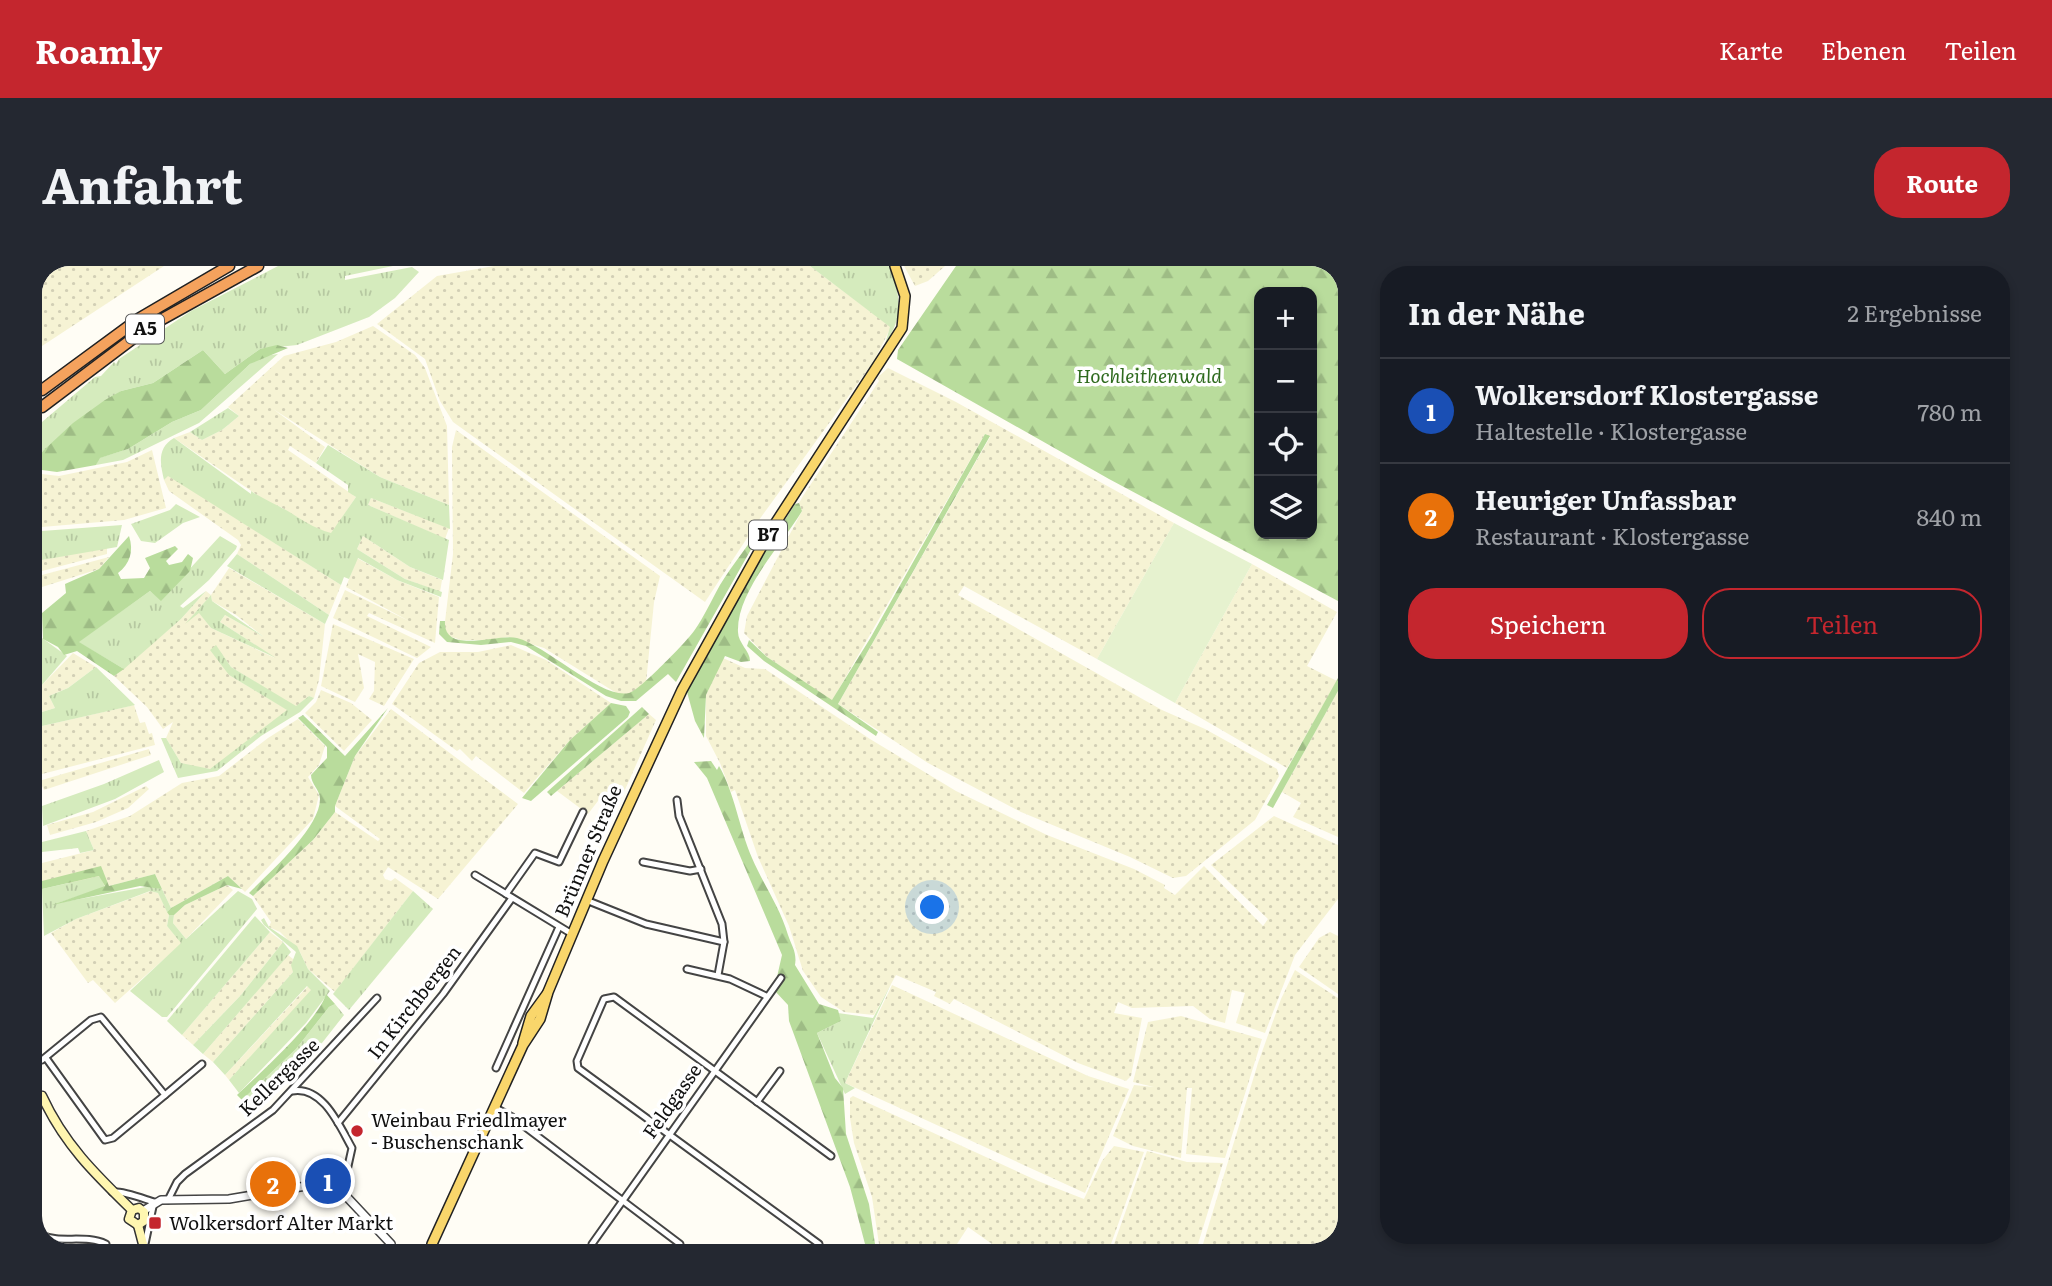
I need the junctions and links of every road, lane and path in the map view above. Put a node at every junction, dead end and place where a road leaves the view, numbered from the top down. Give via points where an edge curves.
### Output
1 (229, 266) edge
2 (258, 266) edge
3 (895, 266) edge
4 (42, 390) edge
5 (42, 407) edge
6 (677, 800) dead end
7 (583, 813) dead end
8 (643, 862) dead end
9 (701, 869) junction
10 (475, 874) dead end
11 (506, 894) junction
12 (512, 898) junction
13 (586, 900) junction
14 (559, 927) junction
15 (572, 934) junction
16 (724, 942) junction
17 (687, 968) dead end
18 (718, 975) junction
19 (780, 978) dead end
20 (766, 996) junction
21 (377, 998) dead end
22 (44, 1059) edge
23 (202, 1064) dead end
24 (496, 1068) dead end
25 (713, 1070) junction
26 (780, 1071) dead end
27 (292, 1091) junction
28 (165, 1095) junction
29 (42, 1096) edge
30 (757, 1102) junction
31 (494, 1107) junction
32 (338, 1123) junction
33 (668, 1132) junction
34 (831, 1156) dead end
35 (112, 1192) junction
36 (342, 1193) junction
37 (168, 1200) junction
38 (623, 1200) junction
39 (154, 1202) junction
40 (132, 1210) junction
41 (143, 1210) junction
42 (138, 1225) junction
43 (42, 1235) edge
44 (106, 1244) edge
45 (144, 1244) edge
46 (391, 1244) edge
47 (432, 1244) edge
48 (592, 1244) edge
49 (680, 1244) edge
50 (819, 1244) edge

1 - 4 highway, A5 via 130,325
2 - 5 highway, A5 via 148,327
3 - 13 main road, Brünner Straße / B7 via 906,301 900,333 778,519 682,690
6 - 9 street
7 - 11 street via 559,862 535,853
8 - 9 street
9 - 16 street via 722,924
10 - 11 street, Brünner Straße
11 - 12 street, Brünner Straße
12 - 14 street, Brünner Straße
12 - 32 street, In Kirchbergen via 443,994
13 - 15 main road, Brünner Straße / B7
13 - 16 street via 646,924
14 - 15 street, Brünner Straße
14 - 24 street, Brünner Straße
15 - 31 main road, Brünner Straße / B7 via 540,1019
16 - 18 street
17 - 18 street
18 - 20 street
19 - 20 street, Feldgasse
20 - 25 street, Feldgasse
21 - 27 street, Kellergasse
22 - 28 street via 91,1020 101,1017
22 - 28 street via 105,1140
23 - 28 street
25 - 30 street
25 - 33 street, Feldgasse
25 - 33 street via 614,998 604,999 576,1065
26 - 30 street
27 - 32 street via 312,1094
27 - 37 street, Kellergasse via 260,1121 185,1174
29 - 35 main road via 69,1144
30 - 34 street
31 - 38 street
31 - 47 main road, Brünner Straße / B7
32 - 36 street via 353,1152
33 - 38 street, Feldgasse
33 - 50 street
35 - 39 street
35 - 40 main road
36 - 37 street via 312,1186 251,1197
36 - 46 street
37 - 39 street
38 - 48 street, Feldgasse
38 - 49 street
39 - 41 street
39 - 45 street
40 - 41 main road
40 - 42 main road via 129,1219
41 - 42 main road via 145,1219
42 - 45 main road
43 - 44 street via 55,1243 88,1240

